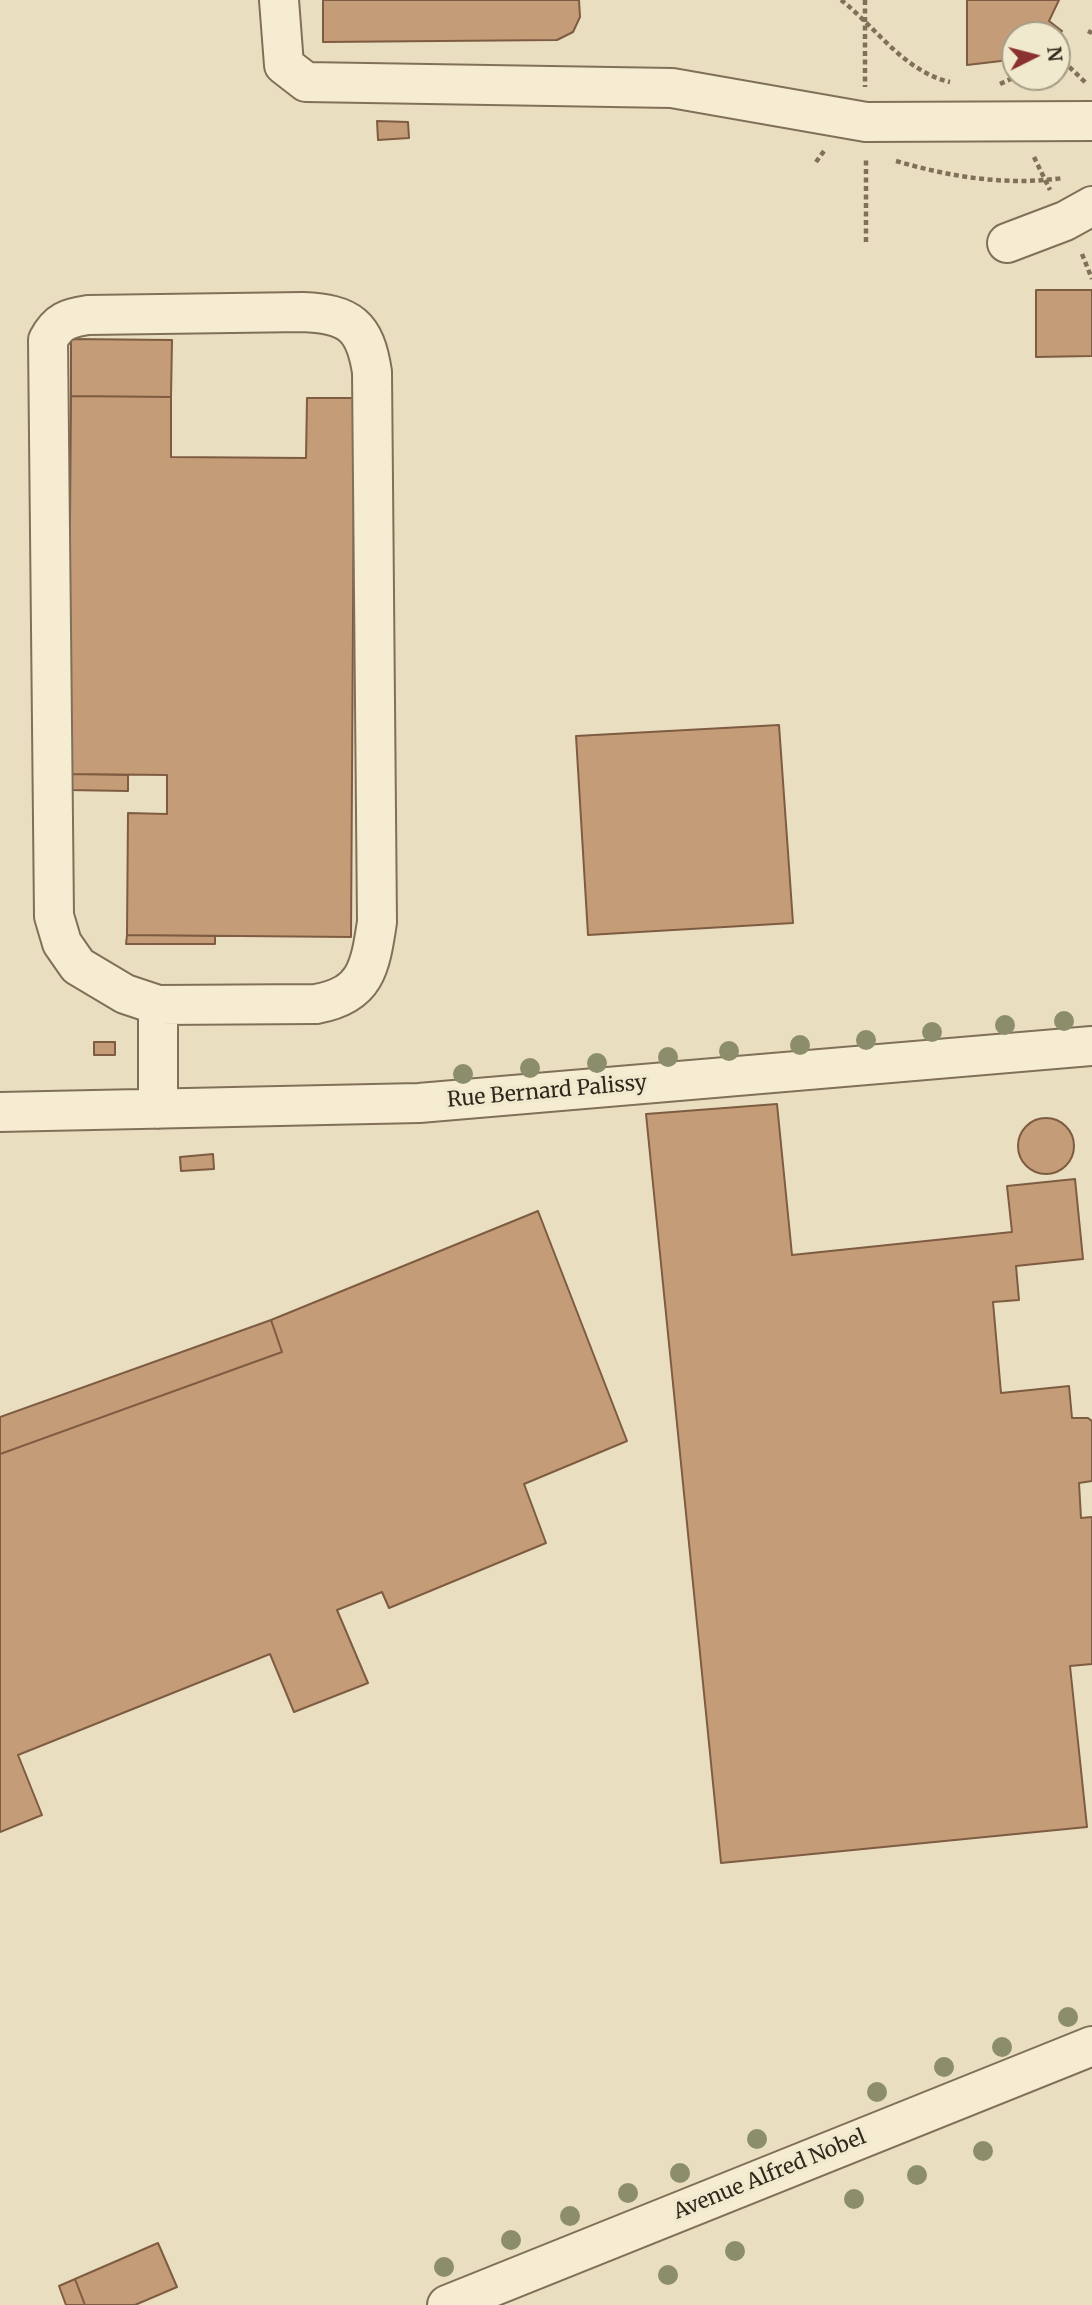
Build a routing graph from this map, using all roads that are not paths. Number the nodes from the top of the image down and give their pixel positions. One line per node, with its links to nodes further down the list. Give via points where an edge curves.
1 (279, 0): 2 (street, via 284,65 306,82 672,88 866,122)
2 (1092, 121)
3 (1079, 213): 4 (street)
4 (1007, 243)
5 (159, 1005): 5 (street, via 338,1000 356,987 369,966 377,922 372,372 363,336 340,317 303,312 88,314 55,326 48,340 54,916 62,943 78,966 125,994); 7 (street)
6 (1092, 1046): 7 (street, Rue Bernard Palissy, via 419,1103)
7 (158, 1109): 8 (street, Rue Bernard Palissy)
8 (0, 1112)
9 (1092, 2046): 10 (street, Avenue Alfred Nobel)
10 (447, 2305)

